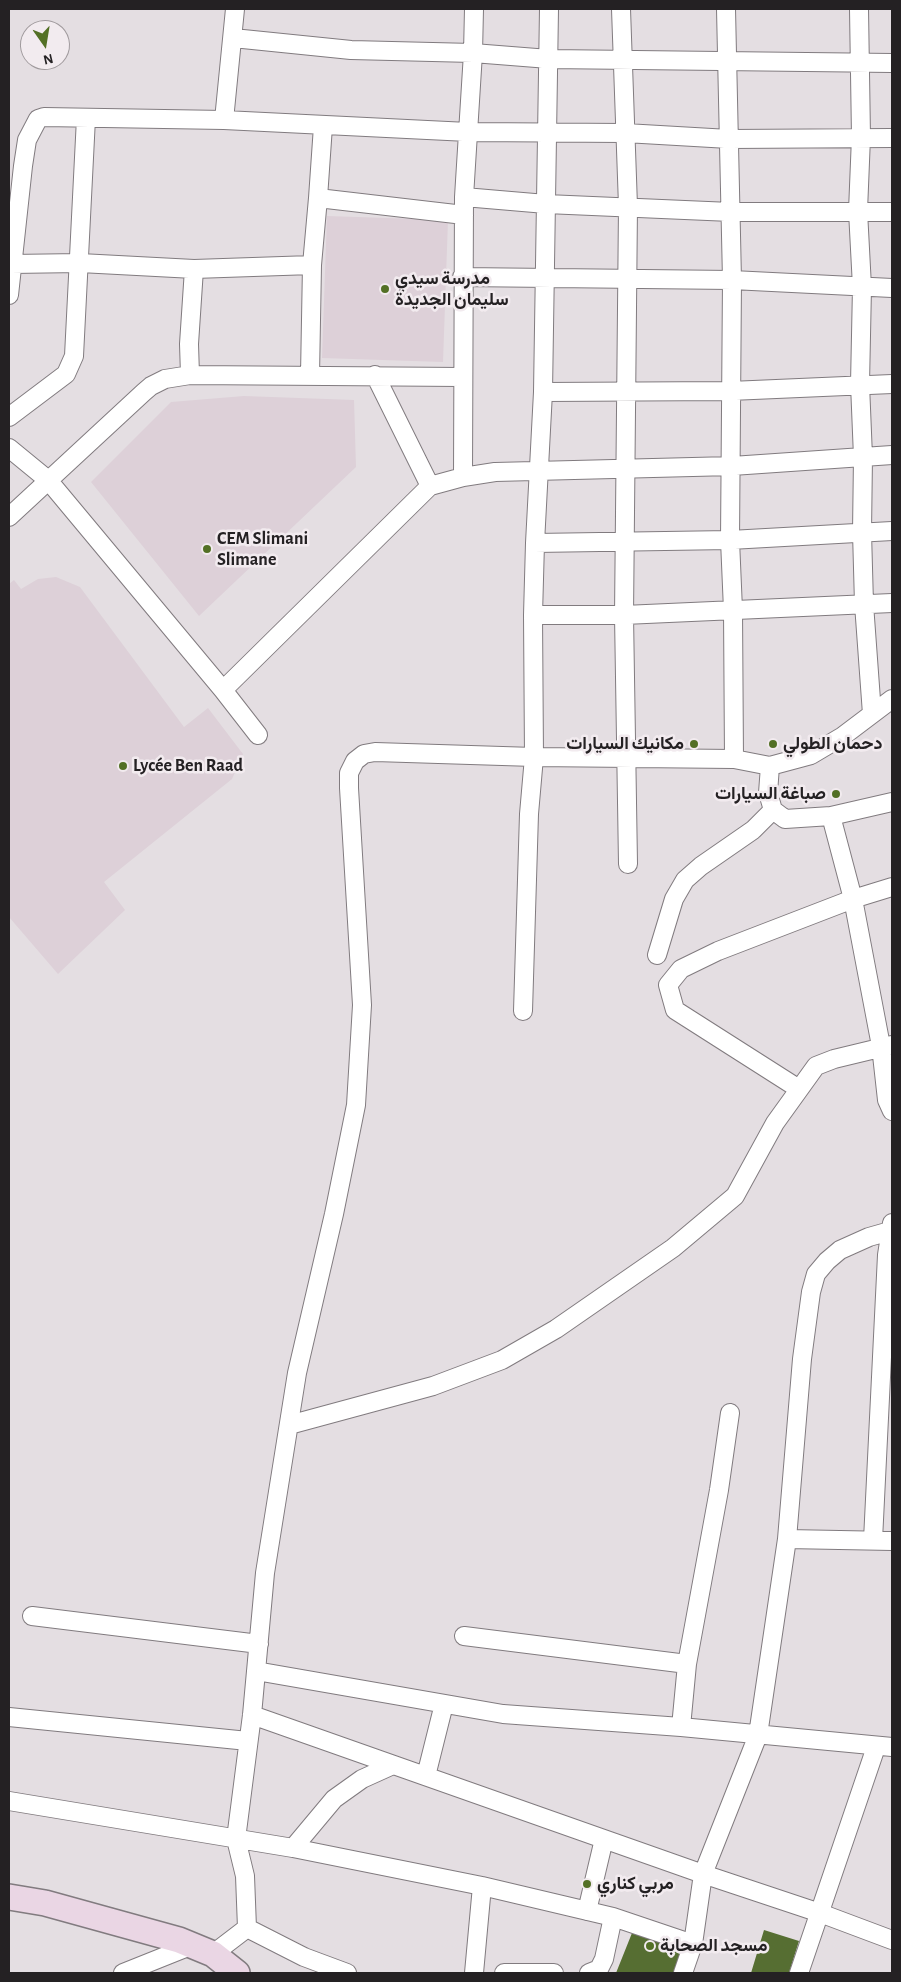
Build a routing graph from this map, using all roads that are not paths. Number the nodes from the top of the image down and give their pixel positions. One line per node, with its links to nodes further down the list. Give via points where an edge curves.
1 (235, 9): 7 (street)
2 (474, 9): 8 (street)
3 (548, 9): 9 (street)
4 (621, 9): 10 (street)
5 (726, 9): 11 (street)
6 (859, 9): 12 (street)
7 (233, 38): 8 (street, via 351,50); 15 (street)
8 (473, 53): 9 (street); 17 (street)
9 (549, 59): 10 (street); 19 (street)
10 (622, 60): 11 (street); 18 (street)
11 (726, 62): 12 (street); 22 (street)
12 (860, 63): 13 (street); 20 (street)
13 (892, 64)
14 (86, 118): 15 (street); 31 (street); 32 (street, via 44,117 33,126 27,140)
15 (224, 120): 16 (street)
16 (323, 126): 17 (street); 24 (street)
17 (468, 132): 19 (street); 23 (street)
18 (625, 133): 19 (street); 22 (street); 26 (street)
19 (548, 134): 25 (street)
20 (861, 138): 21 (street); 22 (street); 27 (street)
21 (892, 138)
22 (729, 139): 28 (street)
23 (464, 197): 25 (street); 30 (street)
24 (318, 198): 30 (street); 33 (street)
25 (546, 204): 26 (street); 36 (street)
26 (628, 206): 28 (street); 37 (street)
27 (858, 211): 28 (street); 29 (street); 39 (street)
28 (730, 212): 38 (street)
29 (892, 212)
30 (464, 215): 35 (street)
31 (80, 263): 32 (street); 34 (street); 51 (street, via 72,364 66,374)
32 (11, 264): 41 (street)
33 (312, 265): 34 (street); 42 (street)
34 (194, 269): 44 (street)
35 (462, 276): 36 (street); 45 (street)
36 (544, 276): 37 (street); 49 (street)
37 (628, 279): 38 (street); 50 (street)
38 (732, 280): 39 (street); 48 (street)
39 (862, 287): 40 (street); 46 (street)
40 (892, 288)
41 (9, 295)
42 (310, 375): 43 (street); 44 (street)
43 (375, 375): 45 (street); 60 (street)
44 (190, 376): 59 (street, via 165,379 151,386)
45 (462, 376): 58 (street)
46 (860, 384): 47 (street); 48 (street); 54 (street)
47 (892, 384)
48 (730, 391): 50 (street); 55 (street)
49 (543, 392): 50 (street); 56 (street)
50 (626, 392): 57 (street)
51 (9, 417)
52 (9, 448): 59 (street)
53 (892, 455): 54 (street)
54 (863, 457): 55 (street); 63 (street)
55 (732, 466): 57 (street); 64 (street)
56 (540, 470): 57 (street); 58 (street); 66 (street)
57 (627, 470): 65 (street)
58 (462, 477): 60 (street)
59 (48, 480): 61 (street); 72 (street)
60 (430, 486): 72 (street)
61 (9, 517)
62 (892, 531): 63 (street)
63 (862, 532): 64 (street); 68 (street)
64 (730, 540): 65 (street); 69 (street)
65 (625, 542): 66 (street); 71 (street)
66 (535, 543): 70 (street)
67 (892, 603): 68 (street)
68 (864, 604): 69 (street); 74 (street)
69 (733, 610): 71 (street); 78 (street)
70 (533, 615): 71 (street); 76 (street)
71 (624, 615): 77 (street)
72 (223, 690): 75 (street)
73 (892, 699): 74 (street)
74 (872, 714): 79 (street, via 810,755)
75 (258, 735)
76 (534, 757): 77 (street); 87 (street, via 529,814); 93 (street, via 375,752 359,757 349,772 362,1005 356,1104 297,1373)
77 (626, 757): 78 (street); 83 (street)
78 (734, 758): 79 (street)
79 (770, 766): 81 (street, via 768,793)
80 (892, 802): 82 (street)
81 (773, 810): 82 (street, via 785,819); 86 (street, via 753,830 685,880 674,899)
82 (831, 816): 85 (street)
83 (628, 864)
84 (892, 887): 85 (street)
85 (853, 898): 88 (street); 89 (street, via 710,955 681,969 668,985 675,1010)
86 (657, 955)
87 (523, 1011)
88 (887, 1045): 89 (street, via 816,1066); 90 (street, via 887,1100)
89 (799, 1089): 93 (street, via 775,1123 735,1196 673,1248 564,1323 502,1360 433,1386)
90 (892, 1111)
91 (891, 1227): 94 (street, via 840,1250 816,1274 810,1292 802,1359); 95 (street)
92 (730, 1413): 100 (street)
93 (289, 1425): 99 (street, via 265,1573)
94 (787, 1539): 95 (street); 106 (street)
95 (873, 1540): 96 (street)
96 (892, 1541)
97 (32, 1616): 99 (street)
98 (464, 1636): 100 (street)
99 (259, 1644): 101 (street)
100 (687, 1664): 105 (street)
101 (256, 1670): 102 (street); 103 (street)
102 (444, 1704): 105 (street, via 503,1714); 110 (street)
103 (252, 1715): 107 (street); 109 (street)
104 (9, 1717): 107 (street)
105 (680, 1727): 106 (street)
106 (758, 1735): 108 (street); 115 (street)
107 (248, 1741): 112 (street)
108 (884, 1747): 119 (street)
109 (393, 1765): 110 (street); 114 (street, via 362,1779 334,1799)
110 (426, 1776): 113 (street)
111 (9, 1801): 112 (street)
112 (236, 1839): 114 (street); 121 (street, via 245,1876)
113 (604, 1840): 115 (street); 118 (street)
114 (293, 1848): 116 (street)
115 (703, 1874): 119 (street); 123 (street)
116 (482, 1886): 118 (street); 128 (street)
117 (9, 1897): 124 (main road, via 45,1903 179,1940)
118 (587, 1911): 120 (street)
119 (820, 1913): 122 (street); 133 (street)
120 (613, 1917): 123 (street); 131 (street, via 604,1959 599,1969)
121 (247, 1928): 124 (street); 127 (street, via 304,1958)
122 (892, 1940)
123 (693, 1944): 132 (street)
124 (203, 1950): 125 (street); 126 (main road)
125 (123, 1973)
126 (237, 1973)
127 (347, 1973)
128 (474, 1973)
129 (504, 1973): 130 (street)
130 (554, 1973)
131 (589, 1973)
132 (682, 1973)
133 (799, 1973)

